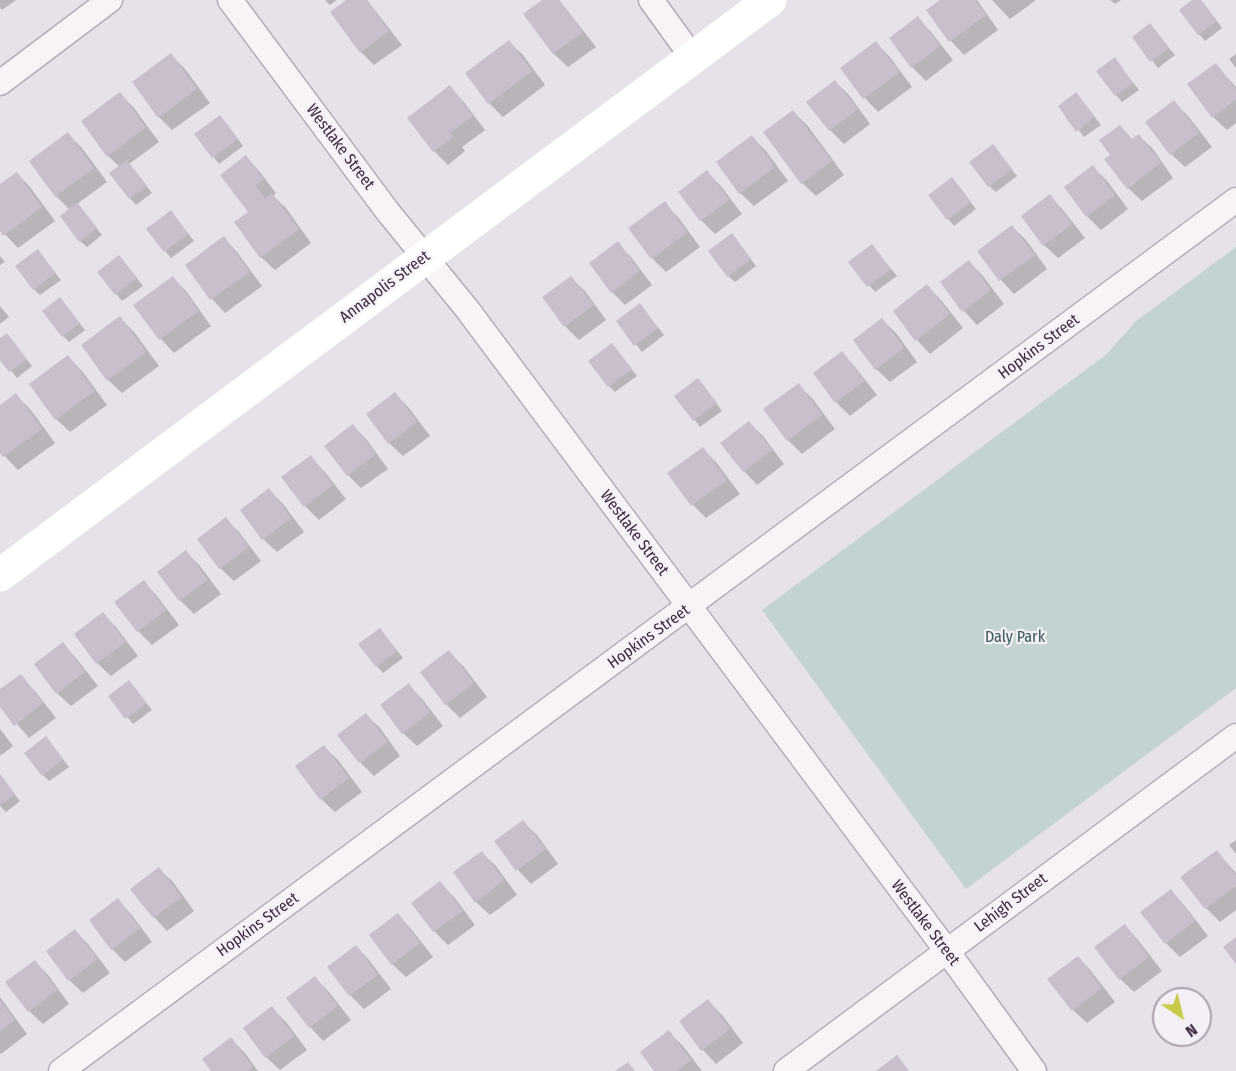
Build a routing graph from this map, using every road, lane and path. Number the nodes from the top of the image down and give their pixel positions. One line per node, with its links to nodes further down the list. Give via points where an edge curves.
1 (110, 0): 6 (street)
2 (230, 0): 8 (street, Westlake Street)
3 (651, 0): 5 (street)
4 (770, 0): 5 (street, Annapolis Street)
5 (693, 58): 8 (street, Annapolis Street)
6 (0, 83)
7 (1236, 200): 10 (street, Hopkins Street)
8 (425, 257): 9 (street, Annapolis Street); 10 (street, Westlake Street)
9 (0, 575)
10 (690, 607): 12 (street, Westlake Street); 13 (street, Hopkins Street)
11 (1236, 736): 12 (street, Lehigh Street)
12 (946, 951): 14 (street, Lehigh Street); 15 (street, Westlake Street)
13 (61, 1071)
14 (786, 1071)
15 (1034, 1071)

